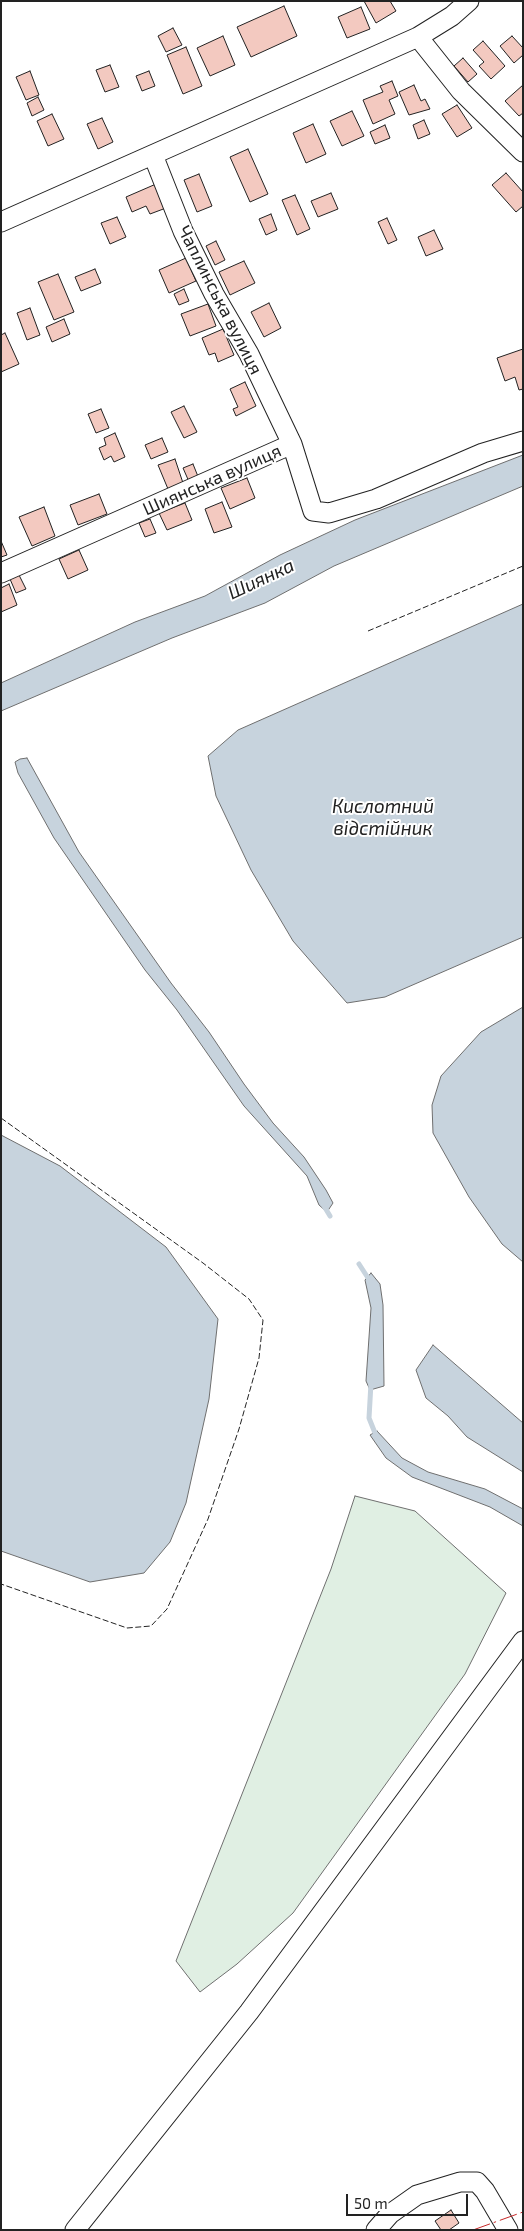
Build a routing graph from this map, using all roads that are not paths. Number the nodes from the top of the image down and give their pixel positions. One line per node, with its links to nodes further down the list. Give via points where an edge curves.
1 (469, 1): 2 (street)
2 (418, 38): 3 (street, via 461,91); 4 (street)
3 (523, 152)
4 (153, 155): 5 (street); 7 (street, Чаплинська вулиця, via 183,231 249,354)
5 (1, 222)
6 (523, 441): 7 (street, Шиянська вулиця, via 483,453 376,499 330,513 313,511)
7 (292, 444): 8 (street, Шиянська вулиця)
8 (1, 573)
9 (523, 1641): 10 (street, via 249,2012)
10 (75, 2230)
11 (376, 2230): 12 (street, via 390,2214 417,2195 460,2182 477,2182)
12 (508, 2230)

